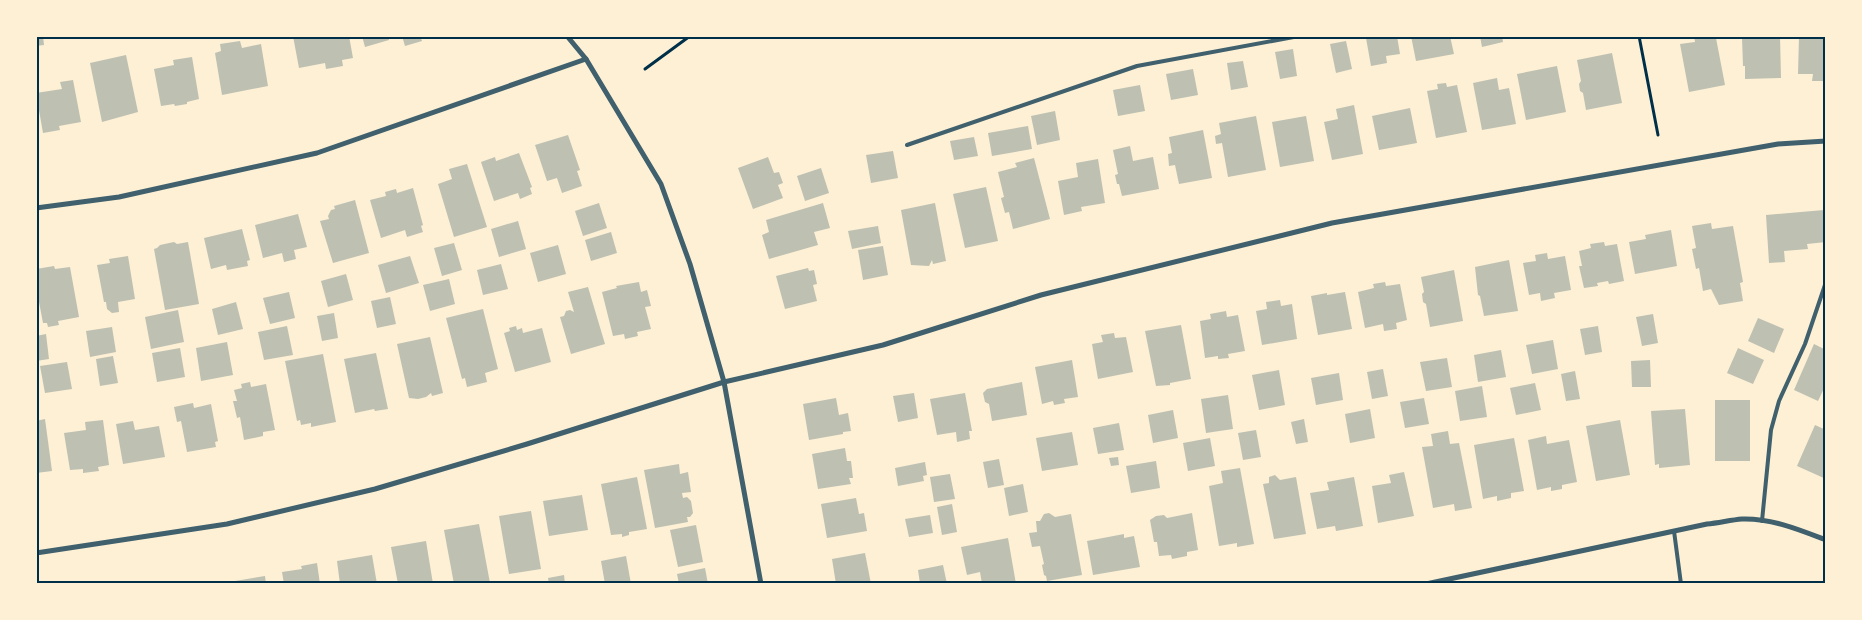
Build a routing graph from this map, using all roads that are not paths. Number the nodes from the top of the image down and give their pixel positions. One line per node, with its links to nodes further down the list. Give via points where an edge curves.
1 (567, 36): 3 (street)
2 (1299, 36): 5 (lane, via 1137,66)
3 (586, 59): 6 (street, via 317,153 119,197); 8 (street, via 661,184 690,264)
4 (1826, 141): 8 (street, via 1778,144 1332,223 1041,295 883,345)
5 (907, 145)
6 (36, 208)
7 (1826, 282): 9 (lane, via 1805,344 1779,401 1771,430)
8 (724, 382): 12 (street, via 375,489 227,524); 13 (street)
9 (1762, 521): 10 (street, via 1743,519); 11 (street)
10 (1674, 531): 14 (street); 15 (lane)
11 (1826, 540)
12 (36, 553)
13 (761, 584)
14 (1426, 584)
15 (1681, 584)

